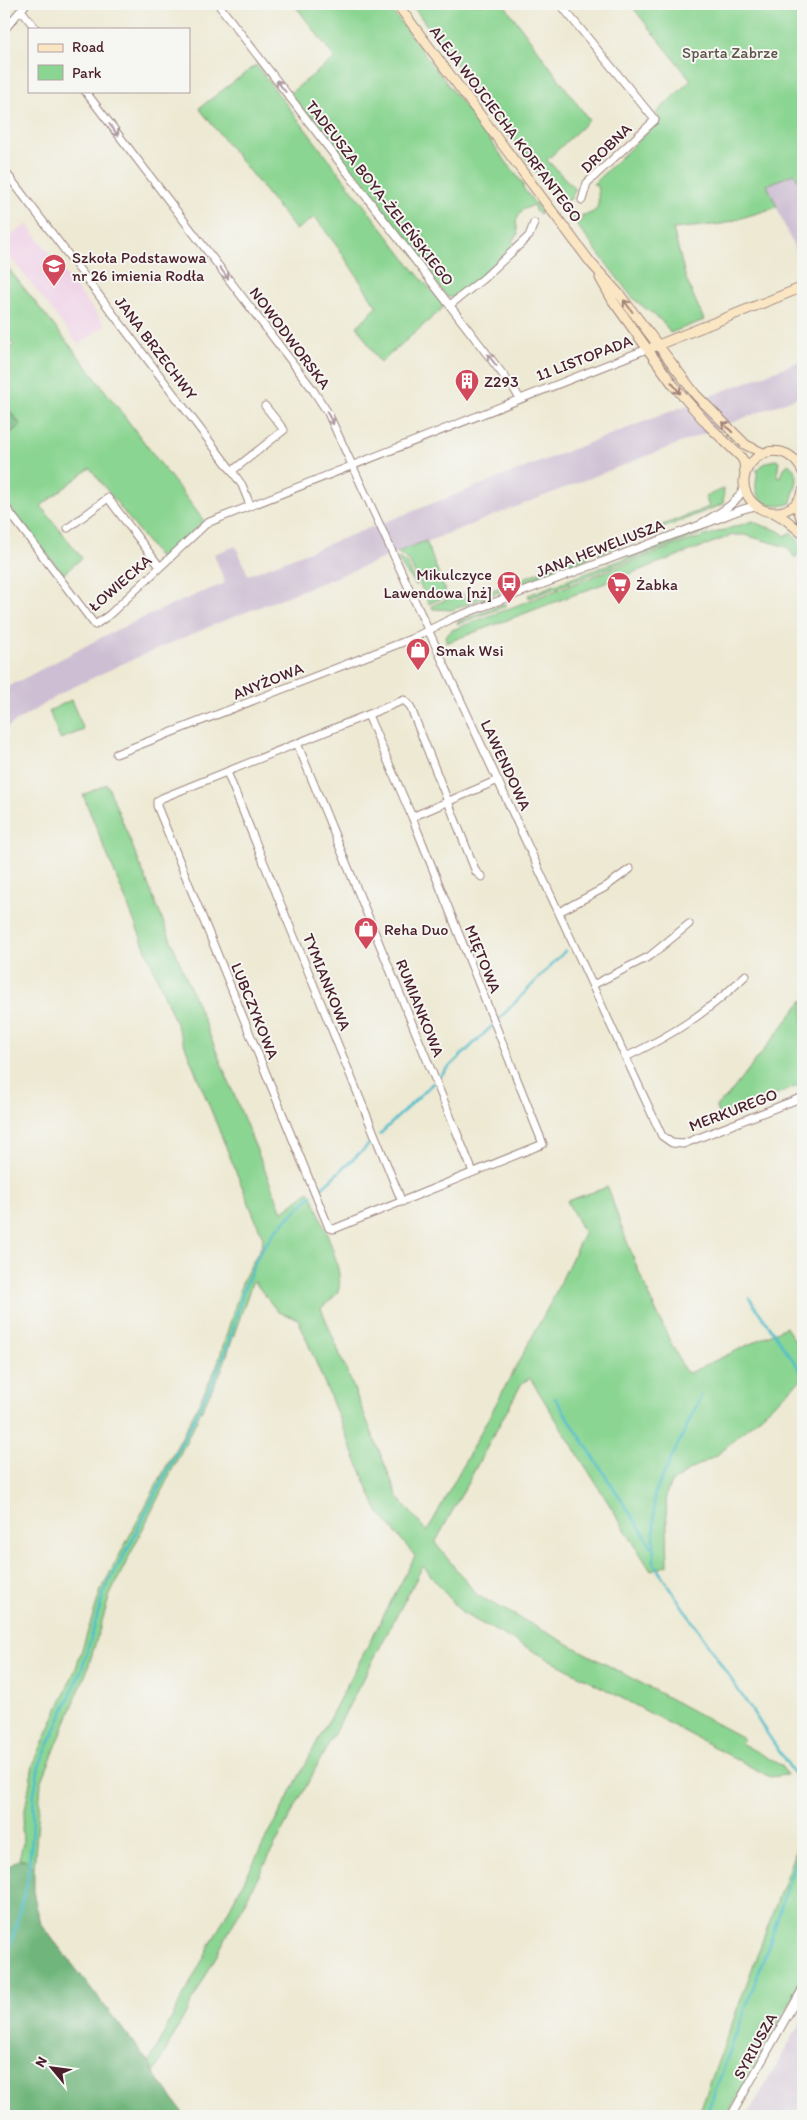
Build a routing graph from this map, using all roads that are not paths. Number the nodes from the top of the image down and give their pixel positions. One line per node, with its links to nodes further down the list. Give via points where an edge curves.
1 (26, 4): 5 (street)
2 (218, 4): 14 (street, TADEUSZA BOYA-ŻELEŃSKIEGO, one-way to 2)
3 (397, 4): 12 (main road, ALEJA WOJCIECHA KORFANTEGO)
4 (560, 4): 10 (street, DROBNA, via 655,120 587,183)
5 (21, 10): 6 (street); 7 (street)
6 (35, 28)
7 (4, 30)
8 (85, 92): 20 (street, NOWODWORSKA, one-way to 20, via 311,387 328,413)
9 (4, 170): 22 (street, JANA BRZECHWY)
10 (582, 200)
11 (534, 223): 14 (street, via 529,236)
12 (591, 263): 15 (main road, ALEJA WOJCIECHA KORFANTEGO, one-way to 12, via 620,295); 16 (main road, ALEJA WOJCIECHA KORFANTEGO, via 613,301)
13 (803, 287): 15 (main road, 11 LISTOPADA)
14 (450, 305): 17 (street, TADEUSZA BOYA-ŻELEŃSKIEGO, one-way to 14)
15 (657, 345): 16 (main road, 11 LISTOPADA); 19 (main road, ALEJA WOJCIECHA KORFANTEGO, one-way to 15, via 746,445 717,416)
16 (648, 349): 17 (street, 11 LISTOPADA); 23 (main road, ALEJA WOJCIECHA KORFANTEGO, one-way to 23, via 686,400 741,457)
17 (520, 400): 20 (street, 11 LISTOPADA)
18 (265, 406): 22 (street, via 284,430)
19 (763, 453): 21 (main road, via 790,455); 23 (main road, via 752,461)
20 (353, 466): 28 (street, 11 LISTOPADA); 37 (street, NOWODWORSKA)
21 (802, 467)
22 (232, 471): 28 (street, JANA BRZECHWY)
23 (745, 475): 24 (main road)
24 (744, 487): 29 (main road); 33 (street, JANA HEWELIUSZA, via 734,503)
25 (803, 491): 26 (main road)
26 (798, 502): 30 (main road, via 786,510); 32 (main road)
27 (4, 505): 36 (street, ŁOWIECKA, via 95,625)
28 (250, 505): 31 (street, 11 LISTOPADA)
29 (756, 506): 30 (main road); 33 (street, JANA HEWELIUSZA)
30 (773, 512): 35 (main road)
31 (207, 523): 36 (street, ŁOWIECKA)
32 (803, 523)
33 (697, 526): 37 (street, JANA HEWELIUSZA)
34 (68, 528): 36 (street, via 108,498)
35 (803, 534)
36 (160, 567)
37 (428, 630): 40 (street, ANYŻOWA); 42 (street, LAWENDOWA)
38 (368, 715): 39 (street, LUBCZYKOWA); 43 (street, LUBCZYKOWA, via 407,701); 44 (street, MIĘTOWA)
39 (297, 743): 41 (street, LUBCZYKOWA); 54 (street, RUMIANKOWA)
40 (116, 754)
41 (227, 772): 55 (street, TYMIANKOWA); 55 (street, LUBCZYKOWA, via 162,798 156,806 329,1228 334,1229)
42 (498, 780): 43 (street); 47 (street, LAWENDOWA)
43 (447, 802): 44 (street); 46 (street, via 476,872)
44 (412, 817): 54 (street, MIĘTOWA, via 543,1144)
45 (630, 869): 47 (street, via 604,888)
46 (482, 877)
47 (559, 912): 50 (street, LAWENDOWA)
48 (689, 924): 50 (street, via 650,956)
49 (746, 975): 51 (street, via 702,1015 671,1035)
50 (592, 985): 51 (street, LAWENDOWA)
51 (626, 1057): 53 (street, LAWENDOWA, via 662,1136)
52 (803, 1097): 53 (street, MERKUREGO, via 687,1142)
53 (672, 1143)
54 (473, 1172): 55 (street, LUBCZYKOWA)
55 (402, 1202)
56 (803, 1988): 57 (street, SYRIUSZA)
57 (731, 2116)

